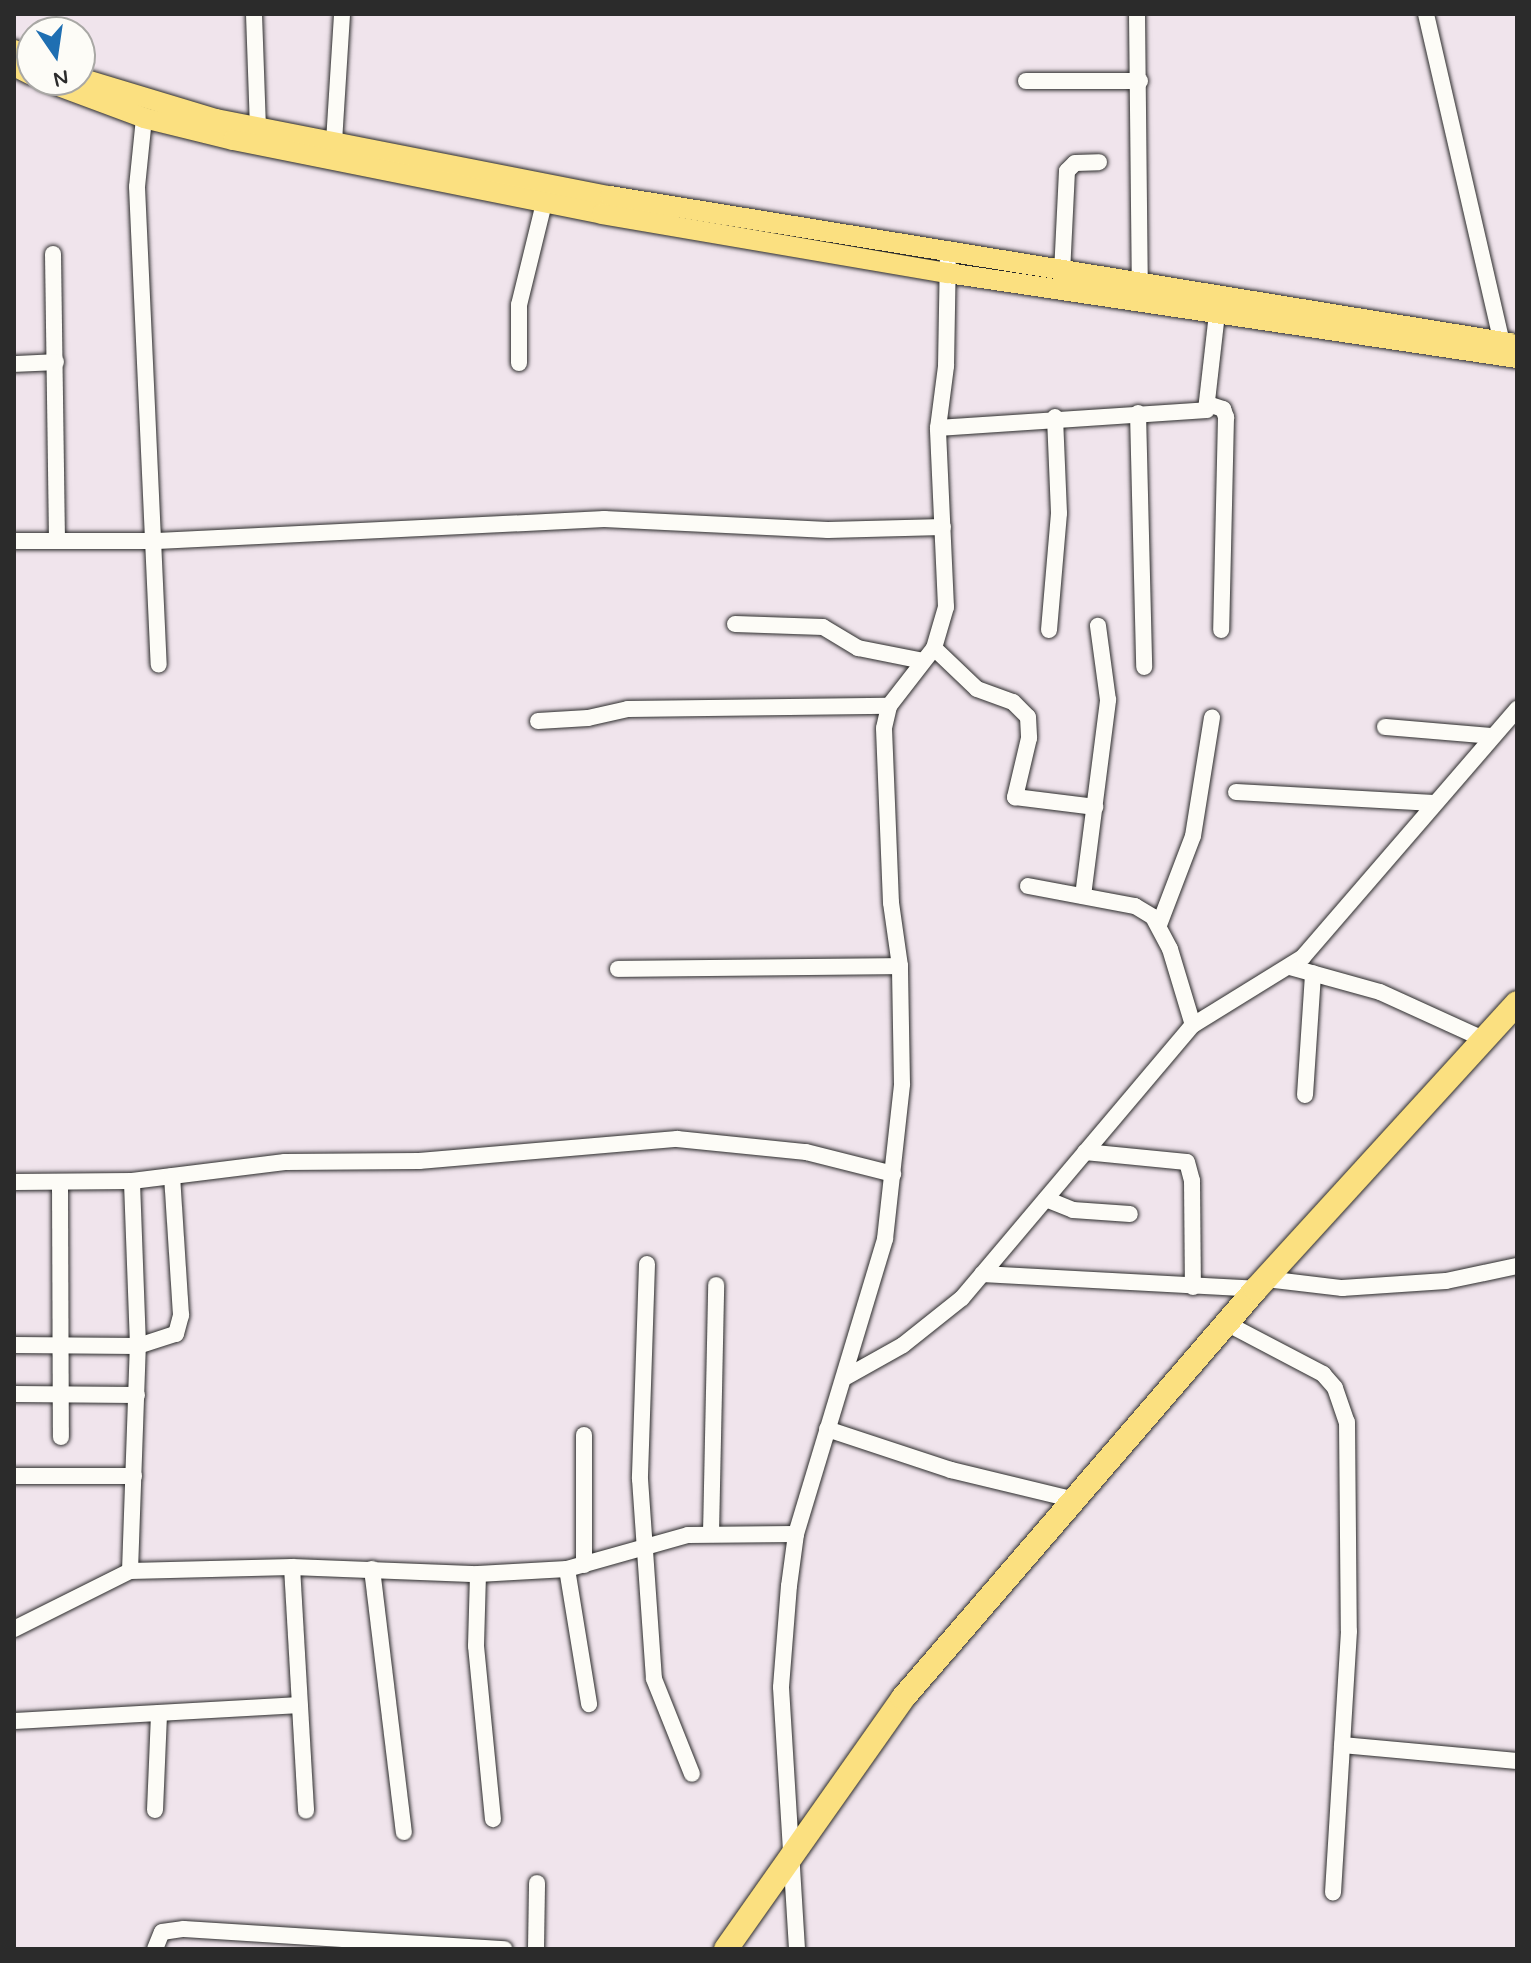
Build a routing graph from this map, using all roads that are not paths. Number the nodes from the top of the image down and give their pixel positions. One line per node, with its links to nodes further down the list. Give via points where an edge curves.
1 (254, 14): 10 (street)
2 (342, 14): 11 (street)
3 (1137, 14): 6 (street)
4 (1426, 14): 19 (street)
5 (1026, 81): 6 (street)
6 (1140, 81): 17 (street)
7 (96, 84): 10 (main road)
8 (85, 96): 9 (main road)
9 (144, 118): 13 (main road); 30 (street, via 137,187)
10 (258, 128): 11 (main road)
11 (334, 142): 15 (main road)
12 (1099, 162): 16 (street, via 1075,163 1067,171)
13 (544, 203): 15 (main road); 21 (street, via 519,305)
14 (53, 254): 20 (street)
15 (948, 264): 16 (main road); 18 (main road); 26 (street, via 946,366)
16 (1062, 273): 17 (main road)
17 (1140, 285): 19 (main road)
18 (1217, 313): 19 (main road); 23 (street)
19 (1510, 350)
20 (56, 362): 22 (street); 29 (street)
21 (519, 363)
22 (14, 364)
23 (1211, 405): 24 (street, via 1200,412); 34 (street, via 1223,409 1226,417)
24 (1138, 413): 25 (street); 37 (street)
25 (1055, 417): 26 (street); 33 (street, via 1059,513)
26 (938, 428): 27 (street)
27 (943, 527): 30 (street, via 828,530 553,520); 35 (street, via 946,607)
28 (14, 541): 29 (street)
29 (57, 541): 30 (street)
30 (157, 541): 36 (street)
31 (735, 624): 35 (street, via 823,627 858,648)
32 (1098, 626): 46 (street, via 1108,700)
33 (1049, 630)
34 (1221, 630)
35 (929, 654): 38 (street); 46 (street, via 977,689 1013,702 1028,717 1029,738 1015,797)
36 (159, 664)
37 (1144, 667)
38 (889, 706): 41 (street, via 628,709); 50 (street, via 884,728 891,903)
39 (1517, 709): 43 (street)
40 (1212, 718): 49 (street, via 1193,836)
41 (538, 721)
42 (1385, 727): 43 (street)
43 (1492, 736): 45 (street)
44 (1236, 792): 45 (street)
45 (1434, 803): 51 (street)
46 (1095, 807): 48 (street)
47 (1028, 886): 48 (street)
48 (1083, 896): 49 (street, via 1135,906)
49 (1159, 925): 55 (street)
50 (900, 966): 52 (street); 59 (street, via 902,1084)
51 (1290, 967): 53 (street); 55 (street)
52 (618, 969)
53 (1313, 973): 56 (street, via 1380,992); 57 (street)
54 (1517, 1003): 56 (highway)
55 (1193, 1025): 58 (street)
56 (1481, 1038): 69 (highway)
57 (1305, 1095)
58 (1085, 1152): 64 (street); 71 (street, via 1187,1162 1192,1181)
59 (893, 1174): 60 (street, via 806,1152 677,1139 419,1161 285,1162); 76 (street, via 885,1239)
60 (172, 1176): 61 (street); 75 (street, via 181,1324 176,1334)
61 (132, 1181): 63 (street); 75 (street)
62 (14, 1182): 63 (street)
63 (60, 1182): 73 (street)
64 (1046, 1199): 65 (street, via 1073,1210); 68 (street)
65 (1130, 1214)
66 (647, 1264): 88 (street)
67 (1517, 1266): 69 (street, via 1446,1281 1342,1288)
68 (982, 1274): 71 (street); 76 (street, via 962,1298 903,1345)
69 (1261, 1284): 71 (street); 72 (highway)
70 (716, 1285): 86 (street)
71 (1193, 1287)
72 (1226, 1323): 85 (highway); 99 (street, via 1323,1374 1343,1405 1349,1631)
73 (60, 1343): 74 (street); 75 (street); 78 (street)
74 (14, 1345)
75 (138, 1346): 79 (street)
76 (846, 1377): 80 (street)
77 (14, 1394): 78 (street)
78 (60, 1394): 79 (street); 82 (street)
79 (137, 1395): 84 (street)
80 (827, 1429): 85 (street, via 951,1470); 87 (street)
81 (584, 1435): 90 (street)
82 (61, 1437)
83 (14, 1476): 84 (street)
84 (134, 1476): 92 (street)
85 (1071, 1499): 106 (highway, via 903,1698)
86 (711, 1534): 87 (street); 88 (street)
87 (796, 1534): 106 (street, via 781,1687)
88 (643, 1546): 90 (street); 101 (street, via 654,1679)
89 (292, 1567): 91 (street); 92 (street); 96 (street)
90 (575, 1567): 93 (street); 95 (street)
91 (372, 1569): 93 (street); 105 (street)
92 (130, 1571): 94 (street)
93 (478, 1574): 104 (street, via 476,1646)
94 (14, 1629)
95 (589, 1704)
96 (297, 1705): 97 (street); 103 (street)
97 (159, 1713): 98 (street); 102 (street)
98 (14, 1721)
99 (1342, 1745): 100 (street); 108 (street)
100 (1517, 1761)
101 (692, 1774)
102 (155, 1810)
103 (306, 1811)
104 (493, 1819)
105 (404, 1832)
106 (788, 1860): 113 (highway); 114 (street)
107 (537, 1883): 112 (street)
108 (1333, 1893)
109 (381, 1944): 110 (street, via 171,1930 162,1932); 111 (street)
110 (155, 1949)
111 (504, 1949)
112 (536, 1949)
113 (726, 1949)
114 (797, 1949)

